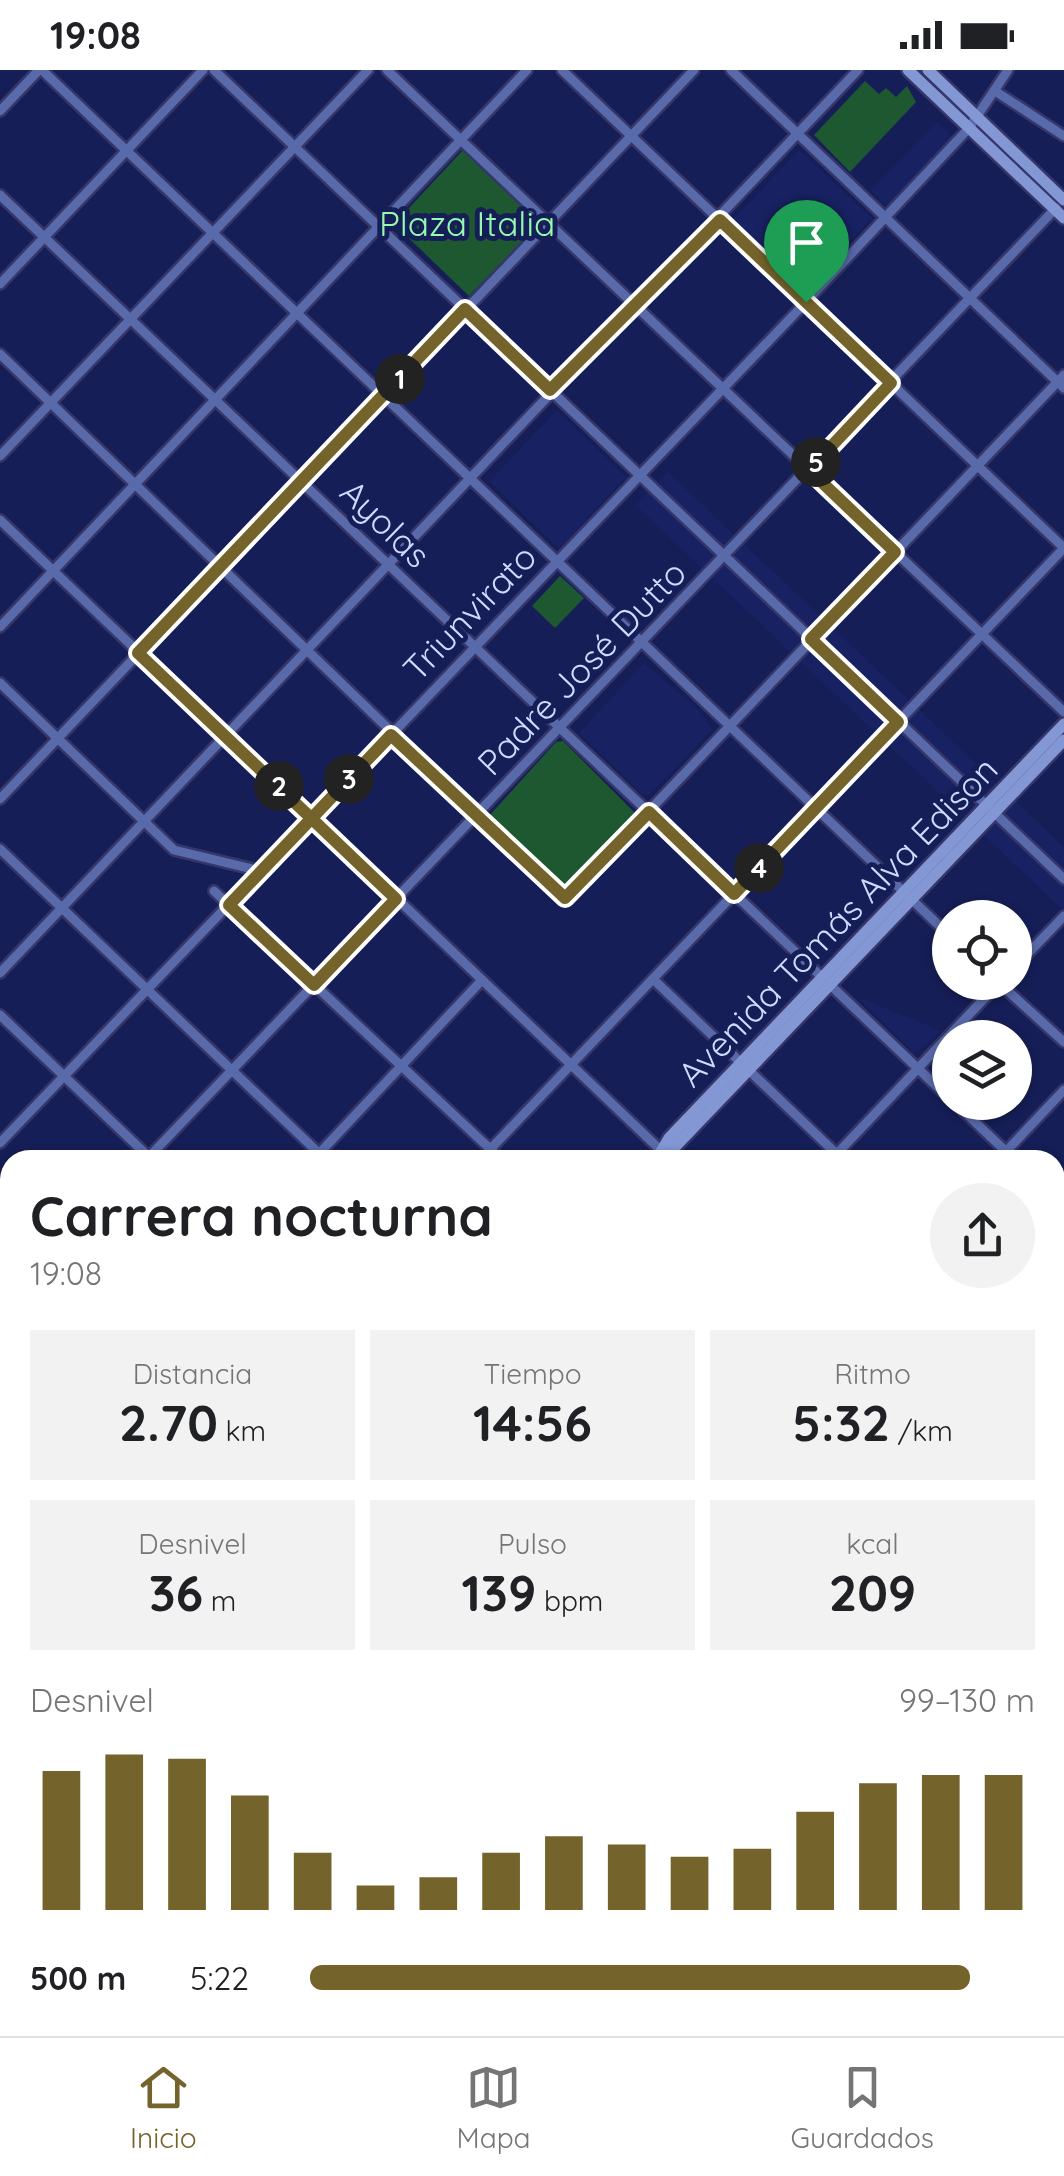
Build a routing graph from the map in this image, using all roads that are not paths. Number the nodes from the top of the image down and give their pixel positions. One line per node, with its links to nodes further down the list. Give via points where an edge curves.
1 (41, 70): 15 (street); 22 (street)
2 (204, 70): 22 (street)
3 (214, 70): 21 (street)
4 (368, 70): 21 (street)
5 (387, 70): 20 (street)
6 (527, 70): 20 (street)
7 (562, 70): 18 (street)
8 (694, 70): 18 (street)
9 (731, 70): 17 (street)
10 (858, 70): 17 (street)
11 (908, 70): 16 (main road)
12 (928, 70): 16 (main road)
13 (1008, 70): 14 (street, Triunvirato)
14 (995, 90): 16 (street, Triunvirato); 19 (street)
15 (0, 112)
16 (973, 123): 24 (main road); 25 (street, Triunvirato)
17 (798, 134): 25 (street); 26 (street)
18 (632, 136): 26 (street); 27 (street)
19 (1064, 136)
20 (462, 140): 27 (street); 28 (street)
21 (294, 147): 28 (street); 29 (street)
22 (127, 151): 29 (street); 30 (street)
23 (0, 195): 30 (street, Ayolas)
24 (1062, 205): 32 (street, Padre José Dutto)
25 (885, 217): 32 (street); 33 (street, Triunvirato)
26 (720, 220): 33 (street); 34 (street)
27 (550, 222): 34 (street); 35 (street)
28 (380, 228): 35 (street); 36 (street)
29 (213, 233): 36 (street); 37 (street)
30 (45, 237): 31 (street); 37 (street, Ayolas)
31 (0, 284)
32 (971, 299): 39 (street); 40 (street, Padre José Dutto)
33 (806, 302): 40 (street); 41 (street, Triunvirato)
34 (636, 305): 41 (street); 42 (street)
35 (465, 309): 42 (street); 43 (street)
36 (299, 314): 43 (street); 44 (street)
37 (131, 320): 44 (street, Ayolas); 45 (street)
38 (0, 354): 45 (street)
39 (1062, 382): 47 (street)
40 (891, 383): 47 (street); 48 (street, Padre José Dutto)
41 (723, 388): 48 (street); 49 (street, Triunvirato)
42 (550, 390): 49 (street); 50 (street)
43 (384, 396): 50 (street); 51 (street)
44 (216, 400): 51 (street, Ayolas); 52 (street)
45 (51, 405): 46 (street); 52 (street)
46 (0, 456)
47 (976, 464): 54 (street); 55 (street)
48 (809, 470): 55 (street); 56 (street, Padre José Dutto)
49 (640, 476): 56 (street); 57 (street, Triunvirato)
50 (470, 478): 57 (street); 58 (street)
51 (302, 482): 58 (street, Ayolas); 59 (street)
52 (136, 484): 59 (street); 60 (street)
53 (0, 520): 60 (street)
54 (1064, 548): 62 (street)
55 (895, 552): 62 (street); 63 (street)
56 (725, 558): 63 (street); 64 (street, Padre José Dutto)
57 (558, 562): 64 (street); 65 (street, Triunvirato)
58 (388, 564): 65 (street, Ayolas); 66 (street)
59 (221, 567): 66 (street); 67 (street)
60 (54, 570): 61 (street); 67 (street)
61 (0, 626)
62 (982, 634): 69 (street); 70 (street)
63 (811, 639): 70 (street); 72 (street)
64 (644, 643): 72 (street); 73 (street, Padre José Dutto)
65 (475, 647): 73 (street, Ayolas); 75 (street, Triunvirato)
66 (307, 650): 74 (street); 75 (street)
67 (138, 653): 74 (street); 76 (street)
68 (0, 683): 76 (street)
69 (1064, 712)
70 (898, 722): 79 (street); 80 (street)
71 (1064, 724): 80 (main road, Avenida Tomás Alva Edison)
72 (730, 725): 79 (street); 81 (street)
73 (562, 730): 81 (street, Ayolas); 82 (street, Padre José Dutto)
74 (226, 735): 83 (street); 84 (street)
75 (391, 735): 82 (street); 83 (street, Triunvirato)
76 (56, 740): 78 (street); 84 (street)
77 (1064, 740): 80 (main road, Avenida Tomás Alva Edison)
78 (0, 798)
79 (816, 808): 89 (street); 90 (street)
80 (990, 809): 87 (street); 90 (main road, Avenida Tomás Alva Edison)
81 (649, 812): 82 (street, via 565,898); 89 (street, Ayolas)
82 (479, 816): 91 (street, Padre José Dutto)
83 (312, 818): 86 (street, Triunvirato); 91 (street)
84 (144, 822): 86 (street, via 179,852); 93 (street)
85 (0, 848): 93 (street)
86 (261, 870): 92 (street, Triunvirato)
87 (1064, 879)
88 (214, 891): 92 (street)
89 (734, 894): 98 (street); 100 (street, Ayolas)
90 (908, 896): 95 (street); 100 (main road, Avenida Tomás Alva Edison)
91 (396, 899): 99 (street); 101 (street, Padre José Dutto)
92 (229, 905): 101 (street); 102 (street, Triunvirato)
93 (62, 908): 97 (street); 102 (street)
94 (1064, 916): 96 (street)
95 (932, 919)
96 (1032, 949)
97 (0, 973)
98 (653, 979): 107 (street); 109 (street)
99 (482, 980): 107 (street); 108 (street)
100 (826, 981): 109 (main road, Avenida Tomás Alva Edison); 110 (street, Ayolas)
101 (314, 985): 108 (street); 111 (street, Padre José Dutto)
102 (148, 989): 111 (street); 112 (street, Triunvirato)
103 (983, 1000): 110 (street)
104 (1018, 1000): 106 (street)
105 (0, 1015): 112 (street)
106 (1064, 1042)
107 (571, 1064): 117 (street); 122 (street)
108 (404, 1065): 117 (street); 121 (street)
109 (744, 1067): 123 (main road, Avenida Tomás Alva Edison, via 669,1138); 124 (main road, Avenida Tomás Alva Edison); 125 (street)
110 (918, 1069): 113 (street, Ayolas); 126 (street)
111 (232, 1070): 119 (street, Padre José Dutto); 120 (street)
112 (64, 1076): 116 (street, Triunvirato); 118 (street)
113 (932, 1082)
114 (1064, 1090): 128 (street)
115 (972, 1120): 127 (street, Ayolas)
116 (0, 1143)
117 (490, 1149)
118 (140, 1150)
119 (157, 1150)
120 (312, 1150)
121 (327, 1150)
122 (655, 1150)
123 (665, 1150)
124 (672, 1150)
125 (829, 1150)
126 (844, 1150)
127 (1004, 1150)
128 (1008, 1150)

